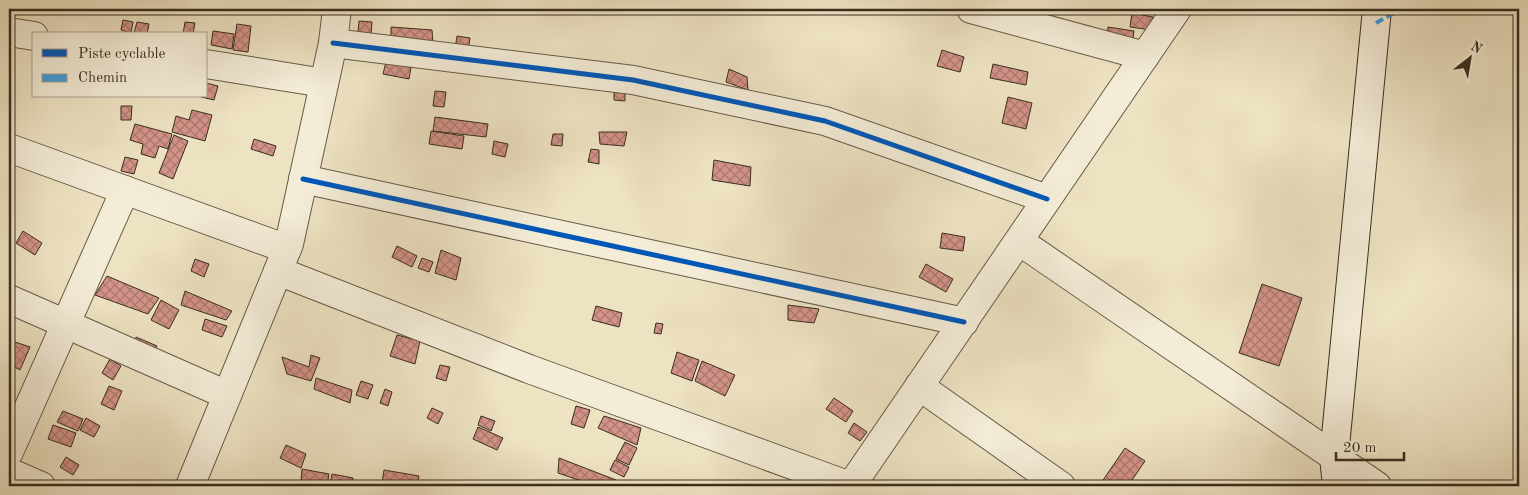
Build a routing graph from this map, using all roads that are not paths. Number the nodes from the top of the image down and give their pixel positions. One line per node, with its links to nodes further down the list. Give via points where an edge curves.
1 (337, 9): 7 (street)
2 (971, 9): 8 (street)
3 (1177, 9): 8 (street)
4 (1377, 9): 23 (street)
5 (9, 32): 6 (street)
6 (32, 36)
7 (333, 44): 10 (street); 14 (street, via 633,80 825,121)
8 (1145, 56): 14 (street)
9 (208, 64): 10 (street)
10 (324, 84): 12 (street)
11 (9, 148): 13 (street)
12 (303, 179): 16 (street); 18 (street)
13 (125, 190): 16 (street); 19 (street)
14 (1047, 200): 15 (street)
15 (1018, 241): 18 (street); 23 (street)
16 (282, 260): 21 (street); 27 (street, via 529,369)
17 (9, 299): 19 (street)
18 (964, 322): 20 (street)
19 (65, 324): 21 (street); 22 (street)
20 (919, 386): 27 (street); 28 (street)
21 (227, 395): 26 (street)
22 (9, 452)
23 (1334, 457): 29 (street); 30 (street)
24 (9, 472): 25 (street)
25 (41, 486)
26 (190, 486)
27 (851, 486)
28 (1061, 486)
29 (1337, 486)
30 (1378, 486)

